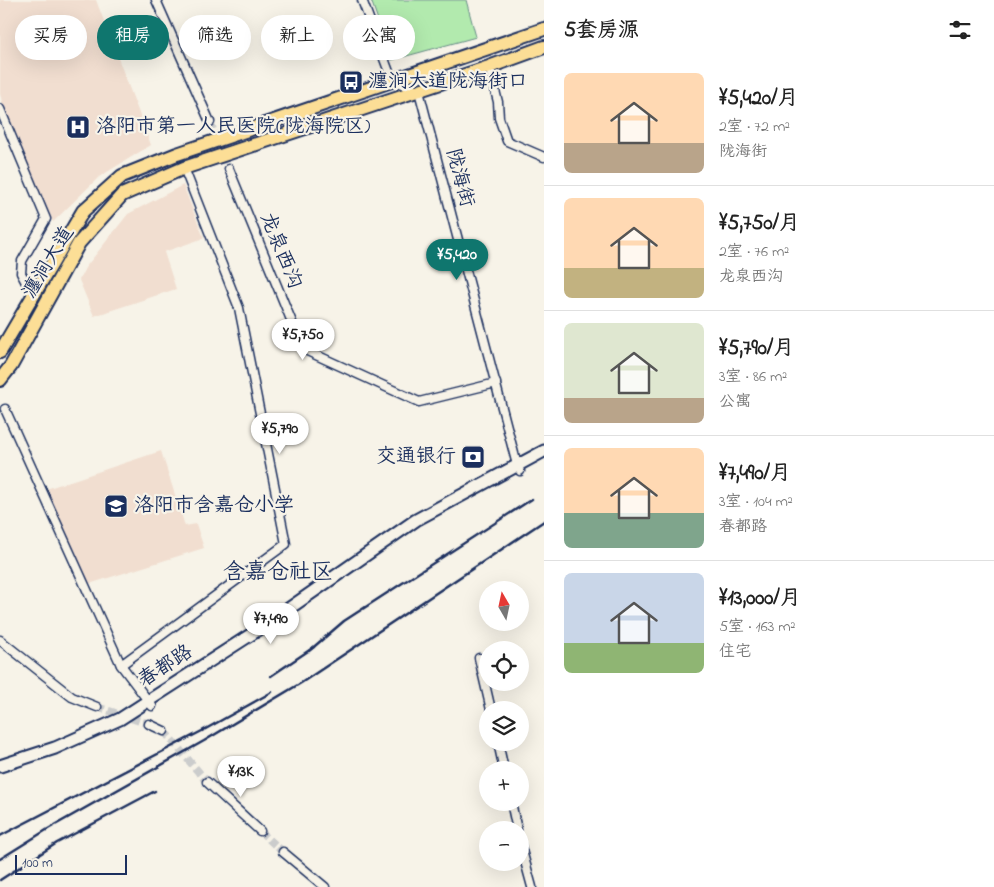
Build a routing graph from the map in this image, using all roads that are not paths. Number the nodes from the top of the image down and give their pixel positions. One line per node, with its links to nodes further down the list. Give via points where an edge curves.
1 (156, 0): 9 (street)
2 (362, 0): 6 (street)
3 (544, 29): 6 (main road, 瀍涧大道)
4 (544, 47): 5 (main road, 瀍涧大道)
5 (489, 67): 7 (main road, 瀍涧大道); 10 (street, via 507,141)
6 (392, 80): 7 (street); 13 (main road, 瀍涧大道, via 122,176 83,211)
7 (419, 91): 11 (main road, 瀍涧大道); 16 (street, 陇海街)
8 (0, 109): 13 (street, via 46,219 22,261 21,273)
9 (210, 122)
10 (544, 157)
11 (184, 168): 15 (main road, 瀍涧大道, via 122,195 79,244); 22 (street, via 240,308 286,544)
12 (228, 169): 16 (street, 龙泉西沟, via 303,349 419,402)
13 (33, 296): 14 (main road, 瀍涧大道)
14 (0, 352)
15 (0, 380)
16 (496, 383): 20 (street, 陇海街)
17 (5, 409): 22 (street)
18 (544, 451): 20 (main road, 春都路)
19 (544, 458): 20 (main road, 春都路)
20 (519, 468): 23 (main road, 春都路, via 416,520)
21 (0, 640): 24 (street, via 72,696)
22 (121, 665): 23 (street)
23 (150, 703): 27 (main road, 春都路, via 55,748); 28 (main road, 春都路, via 124,724 66,750)
24 (97, 707)
25 (149, 724): 26 (street)
26 (164, 731)
27 (0, 766)
28 (0, 773)
29 (207, 782): 30 (street)
30 (260, 831)
31 (283, 852): 33 (street)
32 (528, 871): 34 (street)
33 (325, 887)
34 (532, 887)

